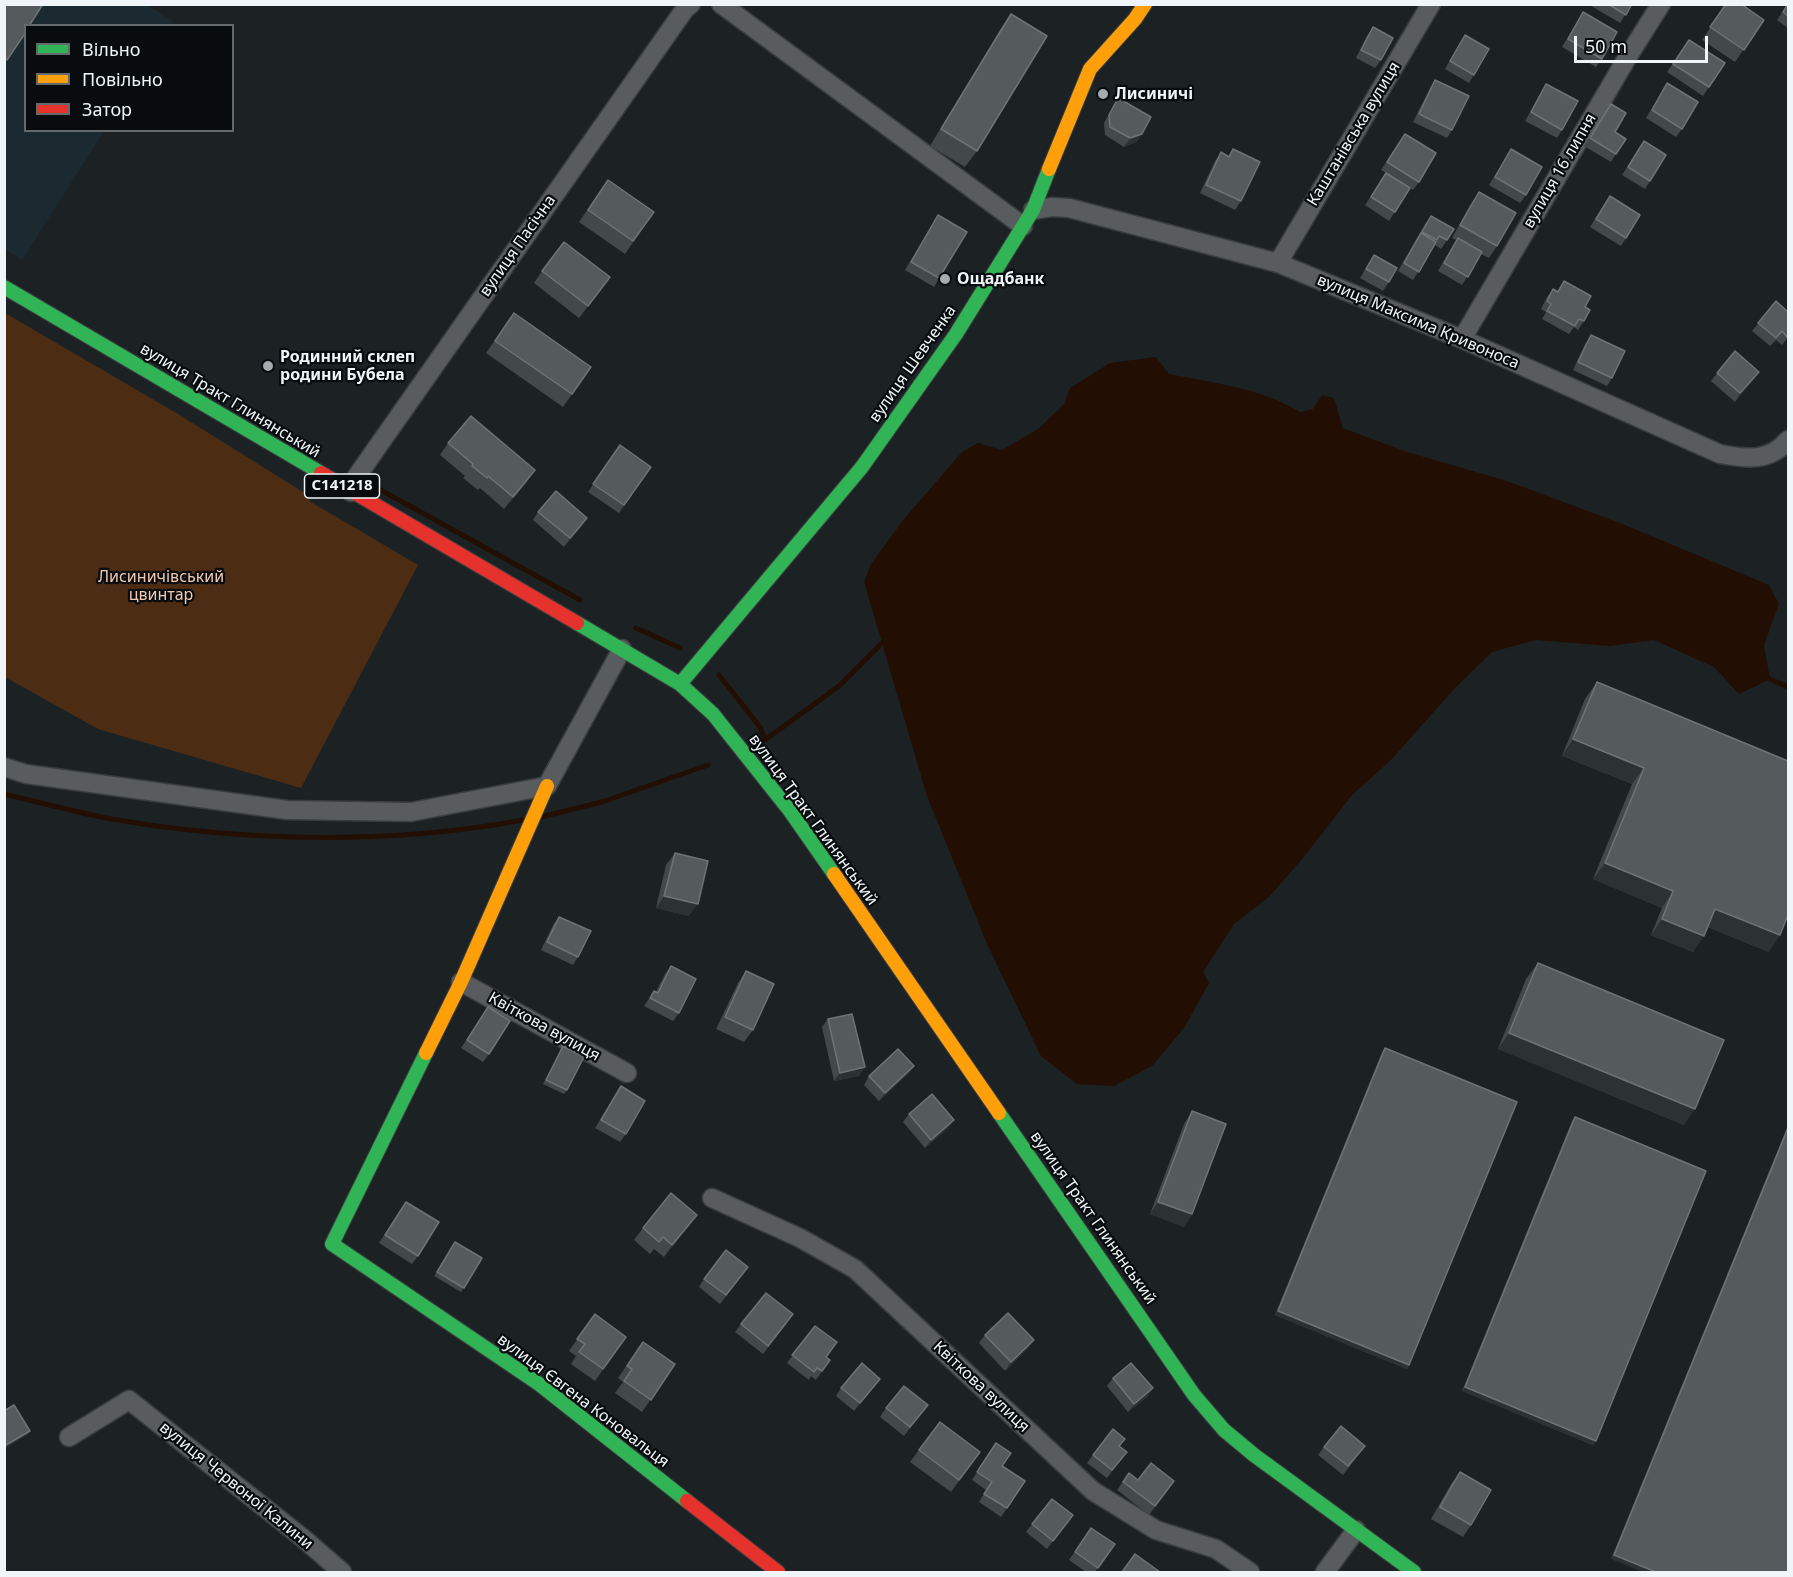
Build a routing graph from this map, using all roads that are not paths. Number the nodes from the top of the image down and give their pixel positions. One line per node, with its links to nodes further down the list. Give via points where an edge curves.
1 (691, 4): 12 (street, вулиця Пасічна, via 363,466)
2 (720, 4): 7 (street)
3 (1145, 4): 6 (main road, вулиця Шевченка, via 1090,69)
4 (1431, 4): 8 (street, Каштанівська вулиця)
5 (1661, 4): 10 (street, вулиця 16 липня)
6 (1034, 210): 7 (main road, вулиця Шевченка); 8 (street, вулиця Максима Кривоноса, via 1069,208)
7 (1023, 226): 14 (main road, вулиця Шевченка, via 956,334 862,467)
8 (1278, 263): 10 (street, вулиця Максима Кривоноса)
9 (4, 287): 12 (main road, вулиця Тракт Глинянський / С141218)
10 (1462, 339): 11 (street, вулиця Максима Кривоноса, via 1720,454 1746,459 1765,457)
11 (1788, 440)
12 (351, 492): 13 (main road, вулиця Тракт Глинянський / С141218)
13 (622, 649): 14 (main road, вулиця Тракт Глинянський / С141218); 16 (street)
14 (680, 684): 21 (main road, вулиця Тракт Глинянський, via 714,714 790,811 1194,1395 1224,1430)
15 (4, 767): 16 (street, via 26,774 287,810 411,812)
16 (547, 786): 17 (main road)
17 (460, 982): 18 (street, Квіткова вулиця); 23 (main road, вулиця Євгена Коновальця, via 332,1244 539,1384)
18 (627, 1073)
19 (712, 1198): 24 (street, Квіткова вулиця, via 800,1238 855,1269 1093,1491 1156,1530 1216,1549)
20 (69, 1437): 22 (street, вулиця Червоної Калини, via 129,1400)
21 (1356, 1530): 25 (street); 26 (main road, вулиця Тракт Глинянський)
22 (342, 1572)
23 (778, 1572)
24 (1250, 1572)
25 (1325, 1572)
26 (1414, 1572)

